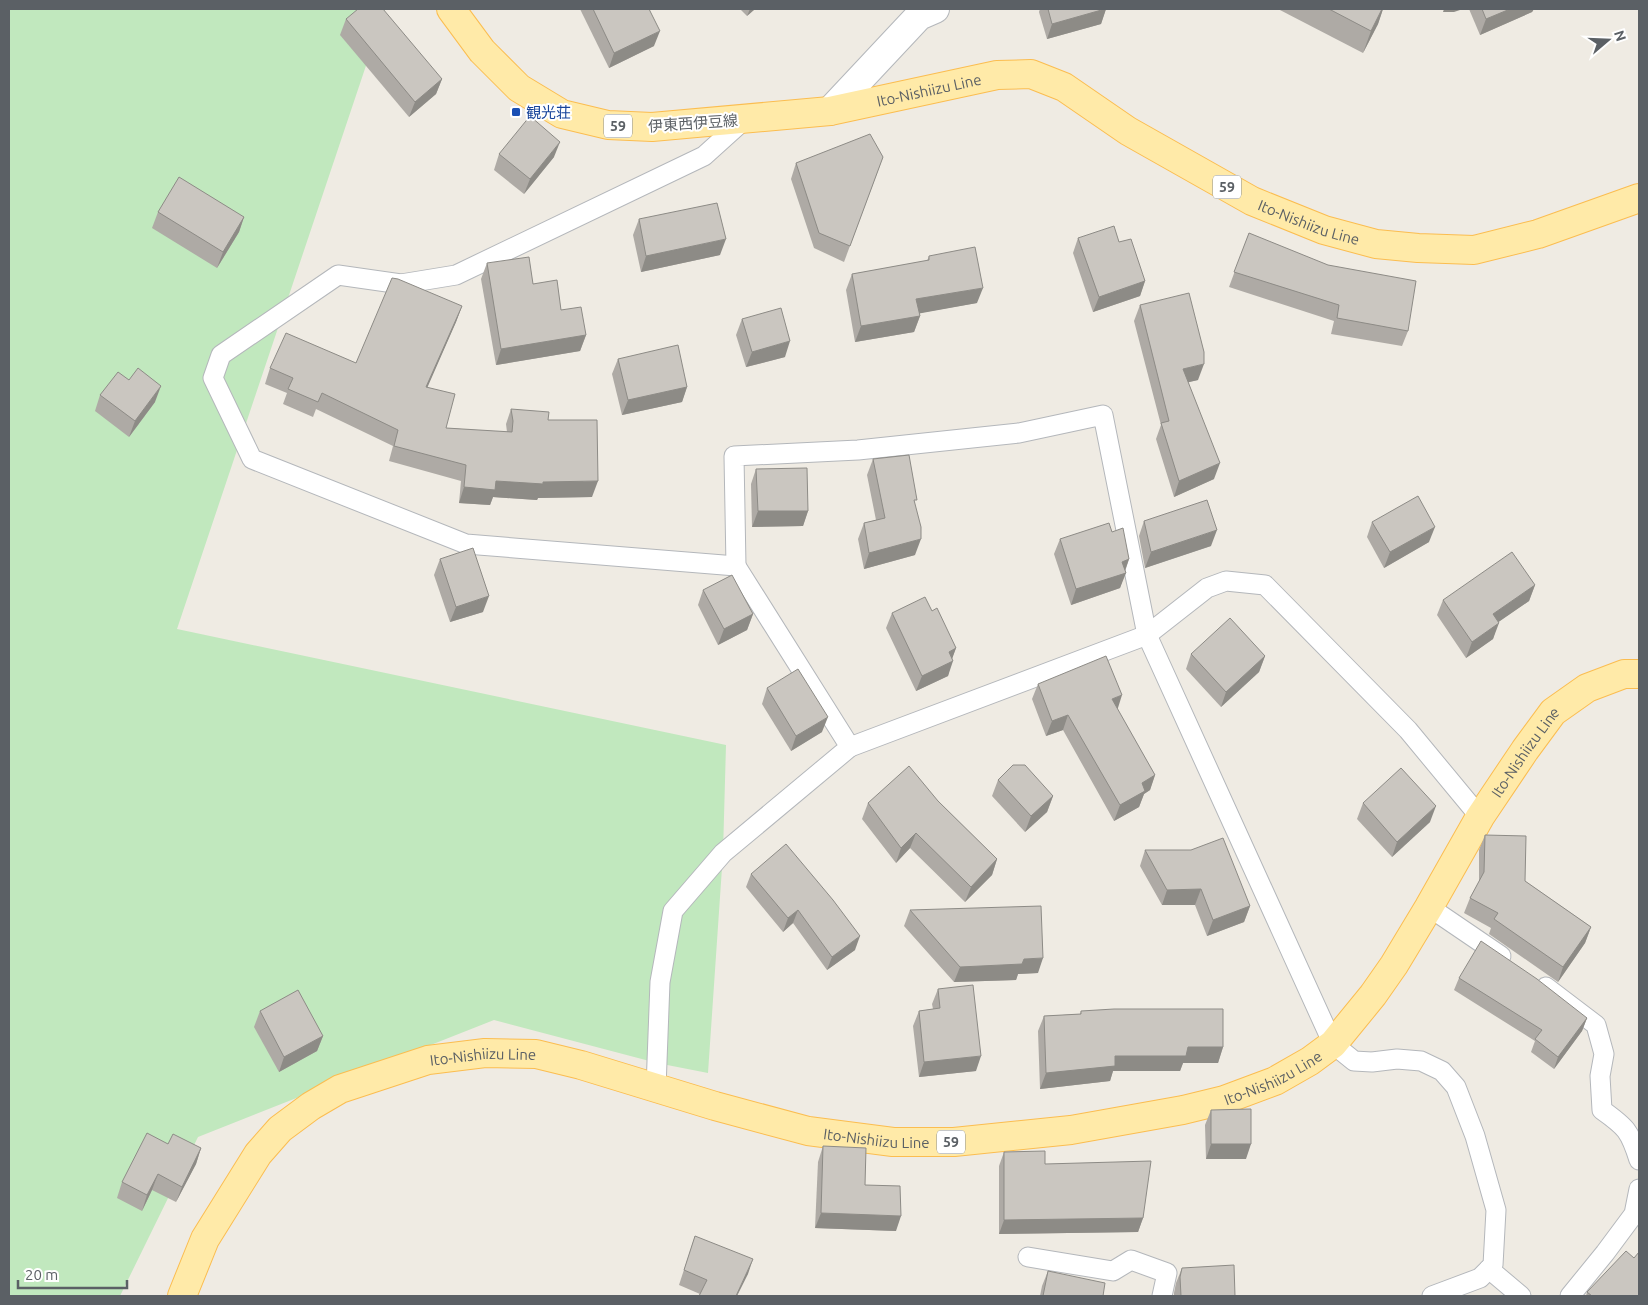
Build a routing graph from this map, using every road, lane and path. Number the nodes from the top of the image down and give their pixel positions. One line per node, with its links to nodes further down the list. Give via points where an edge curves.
1 (451, 9): 4 (main road, 伊東西伊豆線 / 59, via 482,51 513,82 562,114 608,125 652,127)
2 (935, 9): 3 (street, via 919,16)
3 (830, 111): 4 (main road, 伊東西伊豆線 / 59); 5 (main road, Ito-Nishiizu Line / 59, via 998,75 1031,74 1064,87 1128,131 1252,201 1324,230 1376,244 1474,250 1538,234)
4 (746, 119): 6 (lane, via 704,156 456,275 401,284 338,275 220,354 213,378 252,459 466,544)
5 (1639, 198)
6 (736, 566): 7 (lane, via 734,456 858,450 1019,433 1103,415); 9 (lane)
7 (1146, 635): 9 (lane); 10 (lane, via 1207,588 1226,581 1265,585 1408,730); 14 (lane)
8 (1639, 674): 10 (main road, Ito-Nishiizu Line / 59, via 1624,674 1587,688 1553,712)
9 (850, 746): 15 (lane, via 723,853 673,911 660,982)
10 (1480, 817): 11 (main road, Ito-Nishiizu Line / 59)
11 (1430, 908): 12 (lane); 14 (main road, Ito-Nishiizu Line / 59, via 1373,995)
12 (1516, 966)
13 (1531, 977): 16 (lane, via 1596,1025 1604,1054 1600,1076 1602,1110)
14 (1333, 1044): 15 (main road, Ito-Nishiizu Line / 59, via 1275,1081 1224,1100 1071,1130 954,1142 893,1142 808,1131); 20 (lane, via 1354,1061 1421,1061 1442,1071 1456,1087 1475,1136 1496,1210 1493,1265)
15 (656, 1088): 21 (main road, Ito-Nishiizu Line / 59, via 536,1054 485,1053 428,1060 340,1089 280,1129 258,1154 205,1239)
16 (1631, 1122): 17 (lane)
17 (1639, 1160)
18 (1639, 1189): 25 (lane, via 1634,1214)
19 (1028, 1257): 22 (lane, via 1113,1271 1132,1260 1167,1273)
20 (1489, 1269): 23 (lane, via 1480,1278); 24 (lane)
21 (182, 1296)
22 (1162, 1296)
23 (1432, 1296)
24 (1521, 1296)
25 (1570, 1296)

